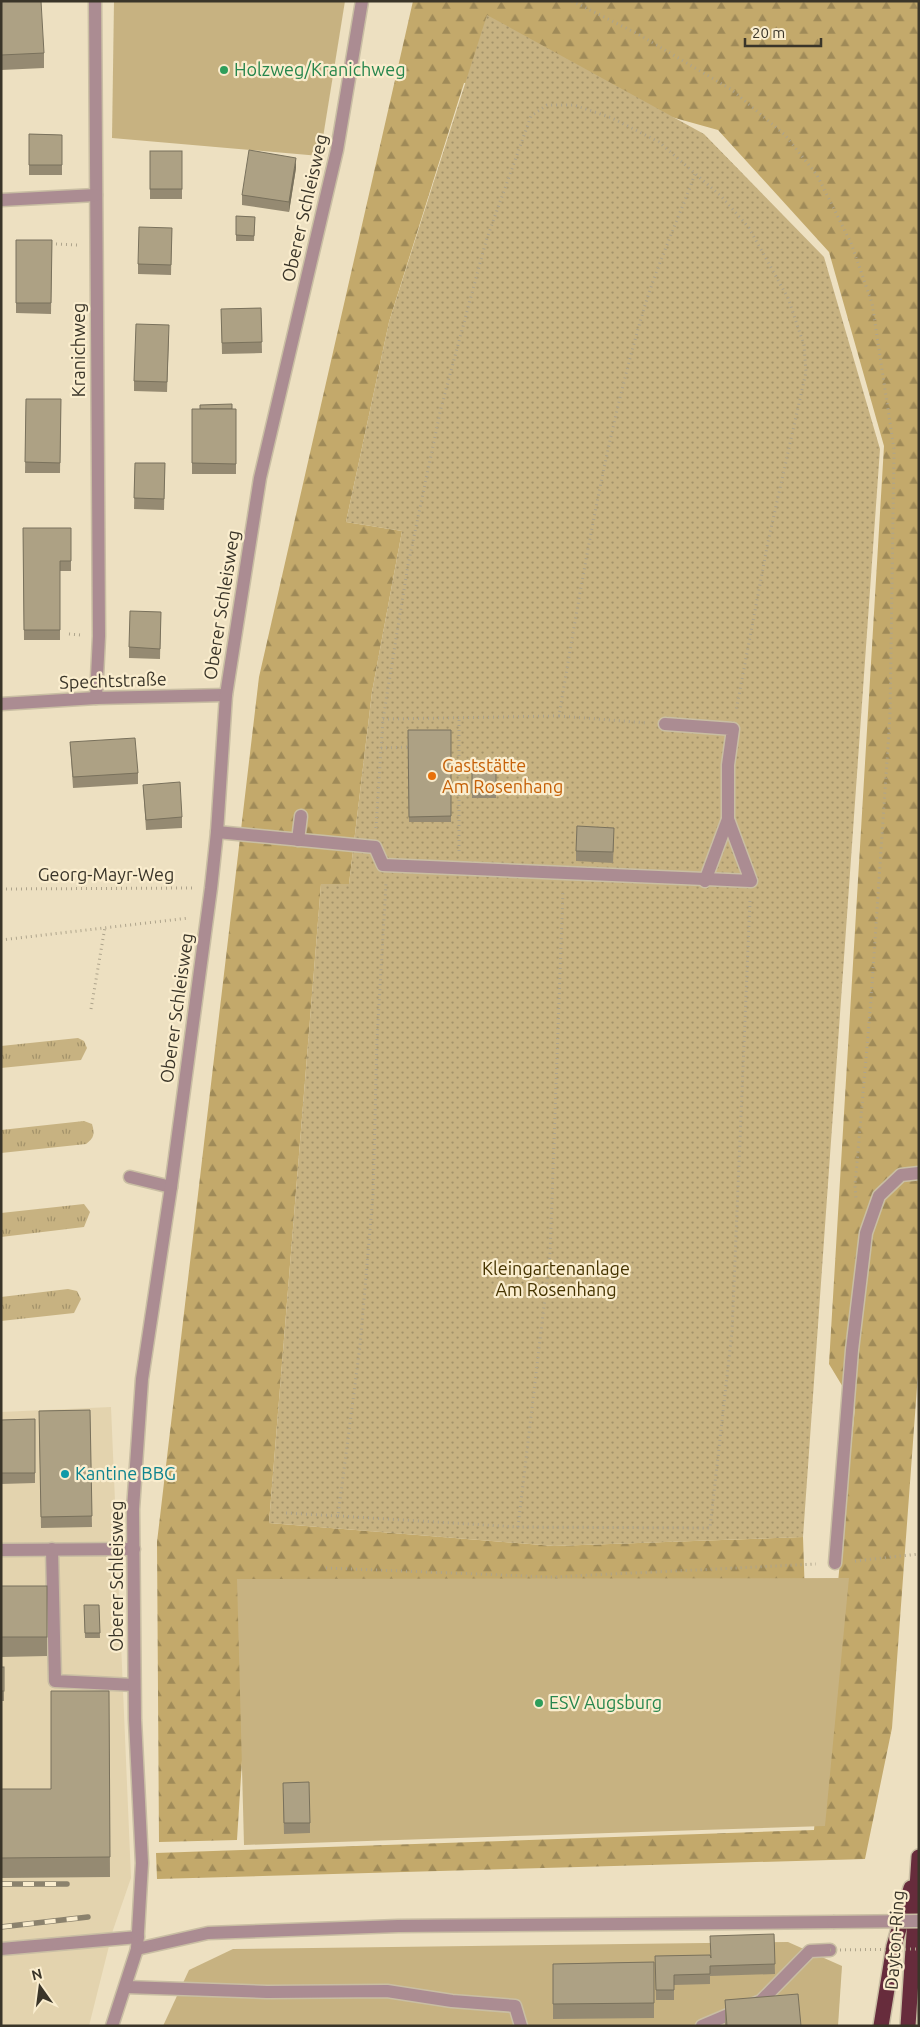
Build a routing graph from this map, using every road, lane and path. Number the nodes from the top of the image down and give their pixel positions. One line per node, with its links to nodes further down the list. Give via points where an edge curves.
1 (96, 1): 5 (street, Kranichweg)
2 (362, 1): 7 (street, Oberer Schleisweg, via 337,150 260,478)
3 (572, 1): 36 (path, via 638,34 732,90 785,136 821,184 851,243 872,303 894,450 890,716 872,1000 855,1186 857,1211)
4 (695, 174): 10 (path, via 643,311 611,440); 12 (path, via 659,142 612,118 574,105 548,105 531,116 486,241 440,408 408,565); 14 (path, via 722,197 749,228 783,289 804,345 806,372 768,542)
5 (96, 195): 6 (street); 8 (street, Kranichweg, via 99,626)
6 (1, 200)
7 (226, 695): 8 (street, Spechtstraße); 19 (street, Oberer Schleisweg)
8 (96, 698): 9 (street, Spechtstraße)
9 (1, 704)
10 (559, 716): 11 (path); 13 (path)
11 (460, 718): 12 (path); 23 (path)
12 (383, 719): 16 (path)
13 (665, 724): 14 (street)
14 (733, 729): 18 (street, via 728,765)
15 (408, 747): 16 (path)
16 (381, 748): 21 (path)
17 (301, 816): 20 (street)
18 (728, 820): 25 (street); 26 (street)
19 (217, 832): 20 (street); 27 (street, Oberer Schleisweg)
20 (298, 840): 21 (street)
21 (375, 846): 22 (street)
22 (383, 865): 23 (street); 38 (path, via 387,889 377,1040 373,1195 360,1346)
23 (459, 869): 24 (street)
24 (563, 874): 25 (street); 39 (path, via 550,1255)
25 (705, 881): 26 (street)
26 (751, 881): 39 (path, via 732,1332 710,1528)
27 (211, 888): 28 (path, Georg-Mayr-Weg); 29 (street, Oberer Schleisweg)
28 (1, 889)
29 (207, 916): 30 (path); 35 (street, Oberer Schleisweg)
30 (105, 927): 31 (path); 32 (path)
31 (1, 940)
32 (91, 1009)
33 (919, 1173): 36 (street, via 901,1175 879,1196)
34 (130, 1178): 35 (street)
35 (171, 1187): 42 (street, Oberer Schleisweg, via 142,1379 133,1509)
36 (866, 1234): 45 (street, via 852,1350)
37 (286, 1513): 38 (path)
38 (338, 1516): 39 (path)
39 (518, 1527)
40 (52, 1549): 41 (street); 42 (street); 47 (street, via 56,1681)
41 (1, 1550)
42 (134, 1550): 47 (street, Oberer Schleisweg)
43 (919, 1554): 44 (path)
44 (870, 1559)
45 (835, 1563): 46 (path, via 552,1577)
46 (326, 1568)
47 (134, 1685): 51 (street, Oberer Schleisweg, via 142,1863)
48 (919, 1857): 49 (highway, Dayton-Ring)
49 (918, 1865): 59 (highway, via 894,1946); 60 (highway, Dayton-Ring)
50 (919, 1921): 51 (street, bridge, via 398,1926 208,1933)
51 (137, 1943): 52 (street); 55 (street, Oberer Schleisweg)
52 (1, 1949)
53 (919, 1949): 54 (path, bridge)
54 (830, 1950): 58 (street, via 810,1951 761,2001)
55 (126, 1987): 56 (street, Oberer Schleisweg); 57 (street, via 267,1992 387,1991 515,2006)
56 (112, 2026)
57 (521, 2026)
58 (702, 2026)
59 (881, 2026)
60 (908, 2026)

